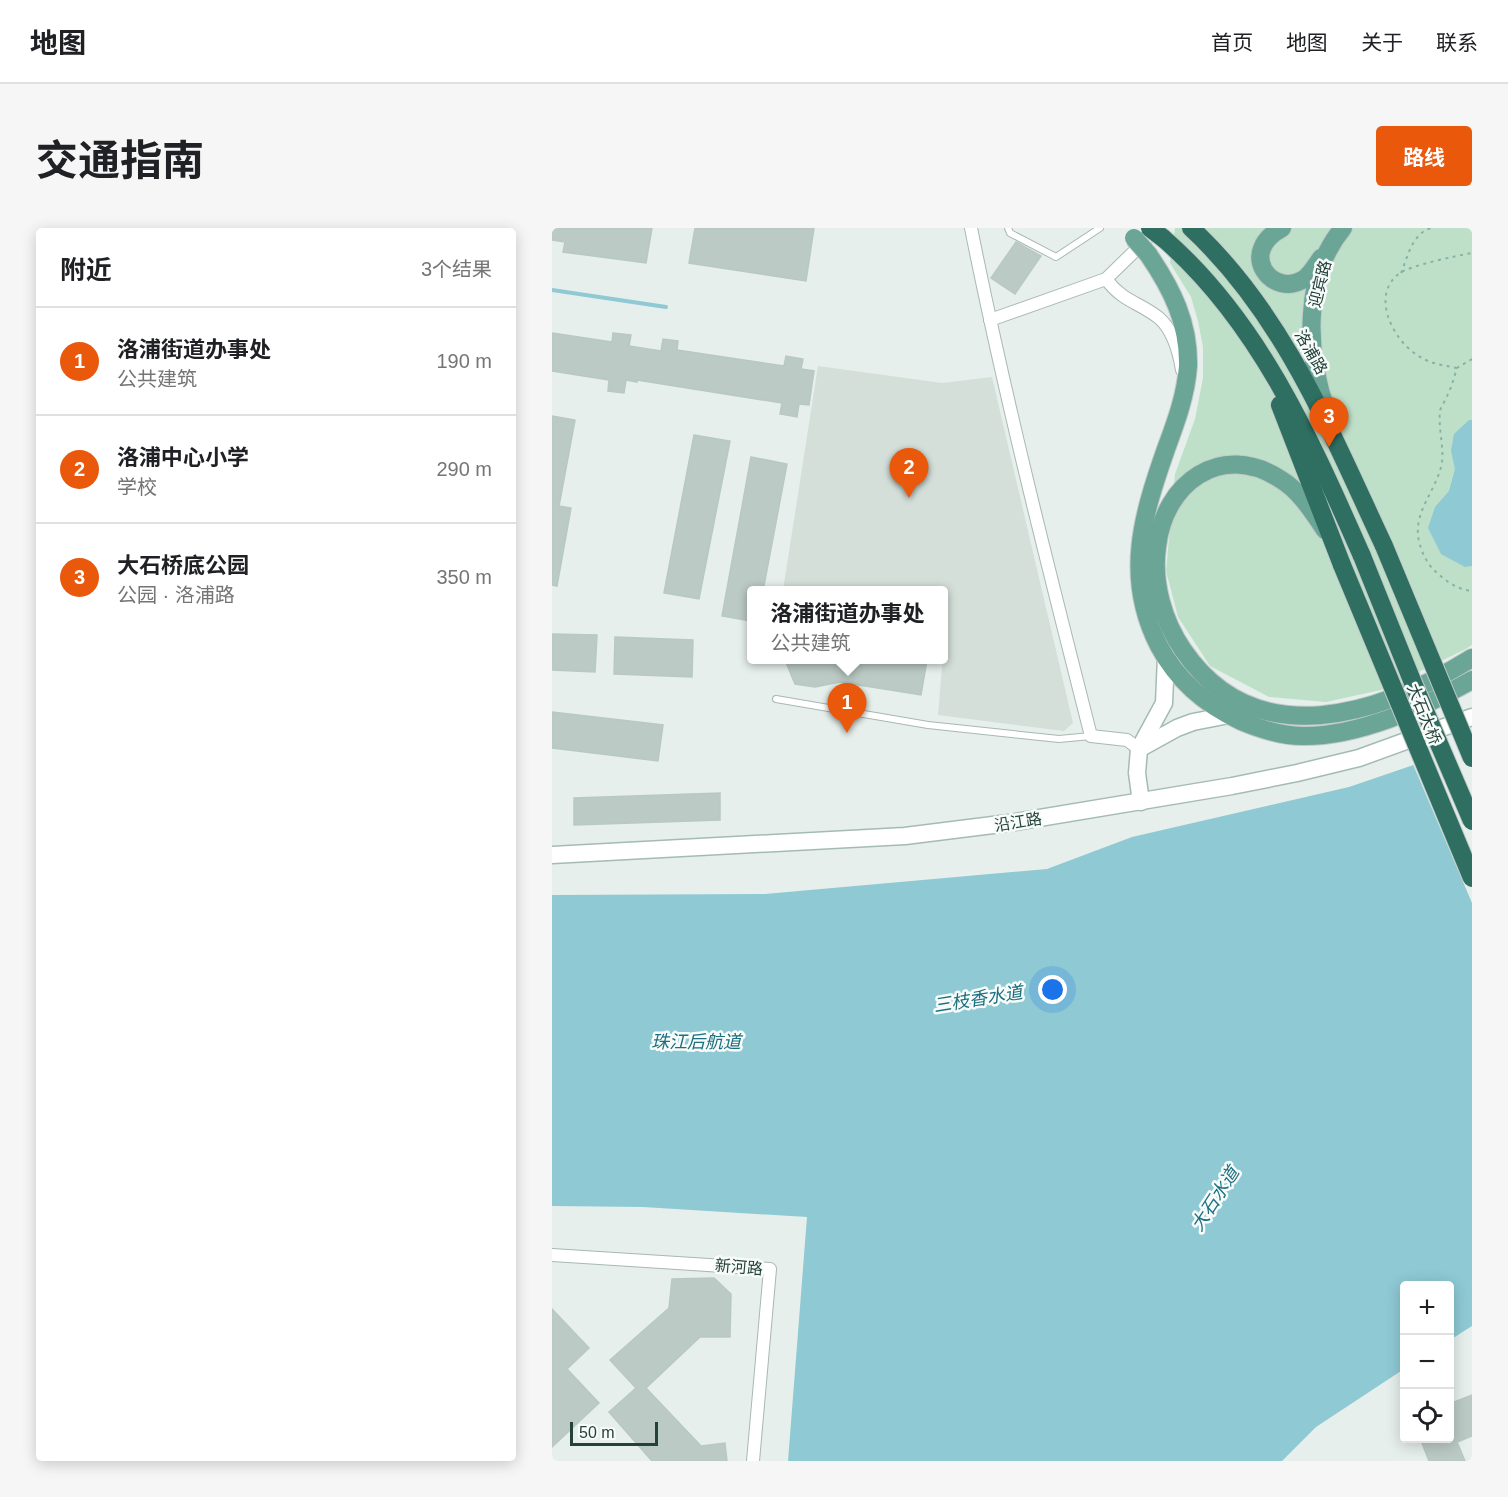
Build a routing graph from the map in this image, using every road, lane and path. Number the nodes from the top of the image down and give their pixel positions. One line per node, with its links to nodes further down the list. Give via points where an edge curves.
1 (971, 228): 13 (street)
2 (1008, 228): 3 (lane, via 1056,257)
3 (1100, 228)
4 (1191, 228): 18 (highway, 洛浦路, via 1242,283 1288,350)
5 (1282, 228): 8 (main road, via 1266,238 1260,256 1269,277 1286,284 1295,284 1307,276)
6 (1431, 228): 11 (path, via 1414,240)
7 (1156, 231): 12 (street); 14 (highway, via 1209,284)
8 (1340, 231): 18 (main road, 迎宾路, via 1322,265 1314,298 1313,356 1331,424)
9 (1129, 233): 17 (main road, bridge, via 1170,288 1182,315 1188,355)
10 (1472, 253): 11 (path)
11 (1401, 273): 16 (path, via 1385,293 1395,330 1415,354 1430,363)
12 (1106, 279): 13 (street); 17 (street, via 1116,292 1161,319 1175,340)
13 (990, 320): 27 (street)
14 (1252, 340): 19 (highway); 31 (highway, 大石大桥, bridge, via 1305,429)
15 (1472, 359): 16 (path)
16 (1457, 368): 20 (path, via 1440,411 1442,460 1438,478 1419,518 1417,536 1431,568 1464,591)
17 (1185, 390): 21 (main road, via 1147,507 1138,556 1144,605)
18 (1384, 546): 29 (highway, 大石大桥, bridge)
19 (1342, 565): 22 (main road, via 1319,521 1292,489 1268,472 1243,465 1217,466 1182,487 1167,511 1156,550 1159,593 1179,643 1214,683 1252,706 1298,717 1337,714 1410,691); 33 (highway, 大石大桥, bridge)
20 (1472, 591)
21 (1166, 657): 25 (main road, via 1192,689); 28 (street, via 1164,703)
22 (1472, 658)
23 (1472, 680): 25 (main road, via 1394,717 1326,734 1282,734)
24 (776, 699): 27 (lane, via 928,725 1059,739)
25 (1229, 715): 28 (street, via 1177,728)
26 (1472, 717): 30 (street, 沿江路, via 1359,758)
27 (1091, 735): 28 (street, via 1127,740)
28 (1139, 749): 30 (street)
29 (1472, 758)
30 (1141, 802): 32 (street, 沿江路, via 905,836)
31 (1472, 821)
32 (552, 855)
33 (1472, 878)
34 (552, 1255): 35 (street, 新河路, via 770,1269)
35 (753, 1461)

